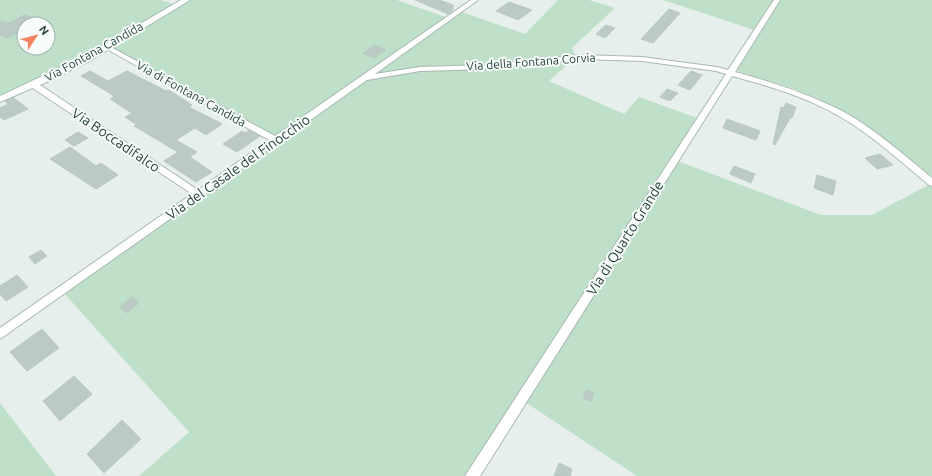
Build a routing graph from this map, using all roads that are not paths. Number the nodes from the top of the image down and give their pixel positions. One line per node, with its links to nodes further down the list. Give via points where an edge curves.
1 (186, 0): 4 (main road, Via Fontana Candida)
2 (475, 0): 6 (street, Via del Casale del Finocchio)
3 (777, 0): 5 (street, Via di Quarto Grande)
4 (107, 47): 7 (main road, Via Fontana Candida); 9 (street, Via di Fontana Candida)
5 (730, 72): 6 (street, Via della Fontana Corvia, via 656,61 582,57 486,67 420,69); 10 (street, Via della Fontana Corvia, via 796,93 850,119 882,141); 13 (street, Via di Quarto Grande)
6 (363, 78): 9 (street, Via del Casale del Finocchio)
7 (34, 85): 8 (main road, Via Fontana Candida); 11 (street, Via Boccadifalco)
8 (0, 99)
9 (275, 140): 11 (street, Via del Casale del Finocchio)
10 (932, 183)
11 (198, 194): 12 (street, Via del Casale del Finocchio)
12 (0, 334)
13 (472, 476)

